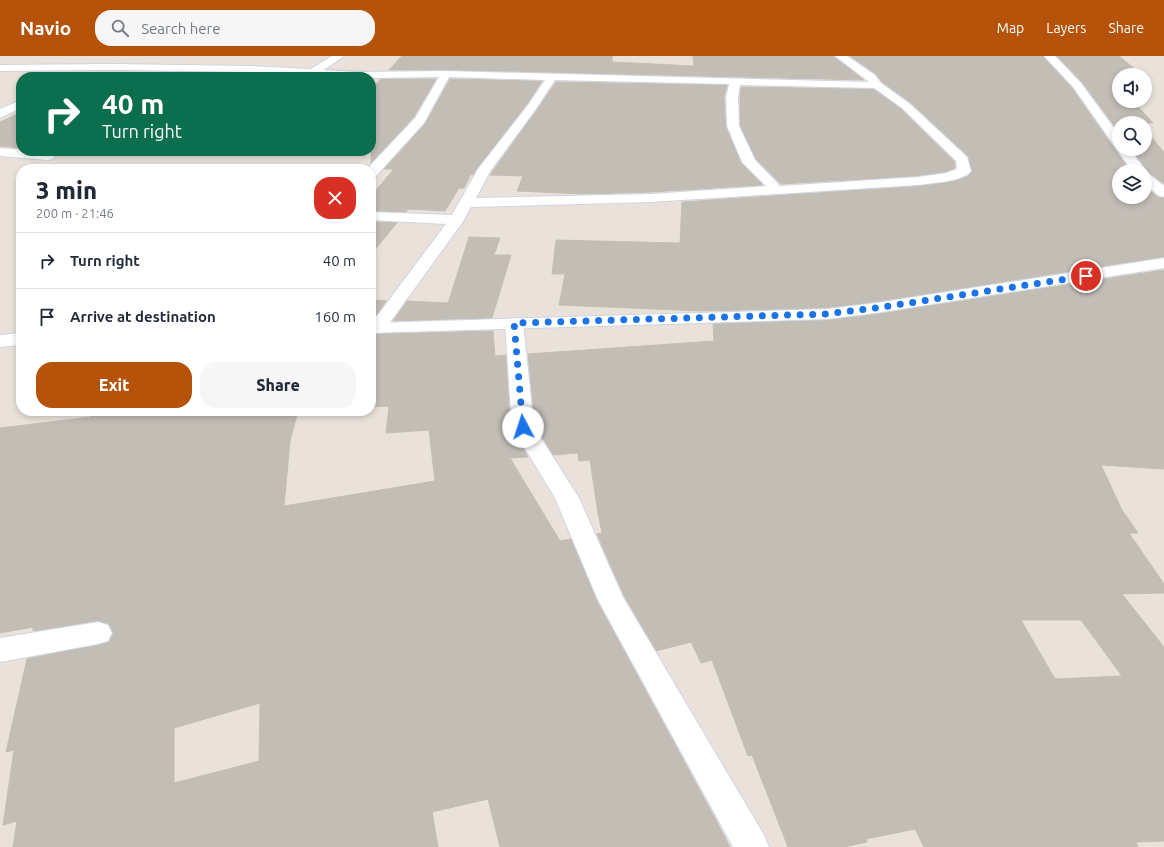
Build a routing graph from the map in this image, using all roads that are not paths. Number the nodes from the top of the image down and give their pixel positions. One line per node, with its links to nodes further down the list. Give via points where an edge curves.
1 (339, 56): 7 (street)
2 (840, 56): 12 (street, via 871,77)
3 (1049, 56): 15 (street, via 1077,85)
4 (0, 68): 5 (street)
5 (249, 69): 6 (street); 7 (street)
6 (244, 72)
7 (313, 72)
8 (446, 74): 9 (street); 10 (street); 20 (street, via 420,120)
9 (376, 75)
10 (551, 78): 11 (street); 24 (street, via 485,169)
11 (735, 81): 12 (street); 22 (street, via 732,97 733,126 749,162)
12 (877, 85): 22 (street, via 906,106 962,160 964,171 949,177 918,181)
13 (16, 106): 14 (street)
14 (0, 114)
15 (1112, 134)
16 (0, 152): 17 (street)
17 (16, 153)
18 (1127, 156): 19 (street)
19 (1134, 164)
20 (376, 168)
21 (1152, 183): 23 (street)
22 (777, 190): 24 (street, via 651,198)
23 (1164, 192)
24 (466, 203): 26 (street)
25 (376, 216): 26 (street)
26 (457, 220): 29 (street)
27 (1164, 264): 28 (street, via 826,314)
28 (514, 323): 30 (street); 35 (street, via 523,427 567,498 610,600)
29 (376, 325)
30 (376, 328)
31 (16, 339): 32 (street)
32 (0, 340)
33 (98, 632): 34 (street)
34 (0, 650)
35 (752, 847)

